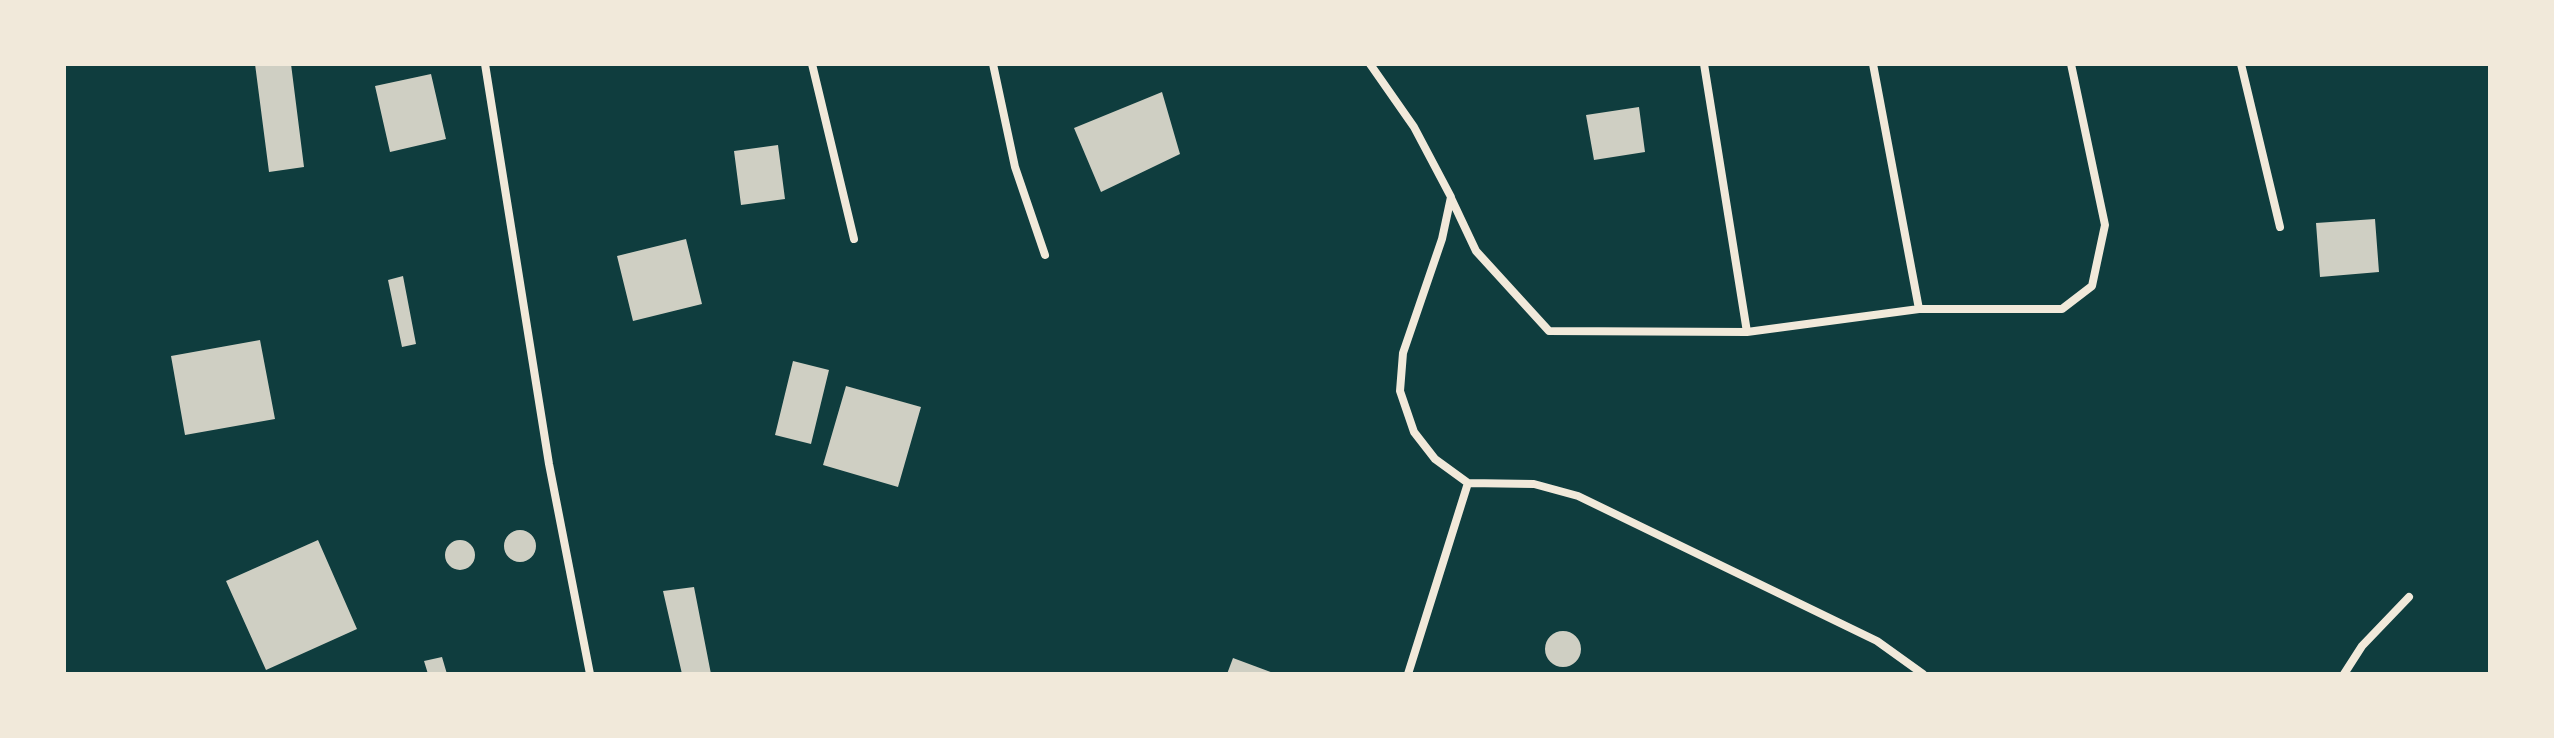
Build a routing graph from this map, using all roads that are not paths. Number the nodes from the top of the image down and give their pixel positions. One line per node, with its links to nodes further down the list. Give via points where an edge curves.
1 (485, 64): 17 (street, via 549,464)
2 (812, 64): 11 (street)
3 (993, 64): 12 (street, via 1015,167)
4 (1370, 64): 9 (street, via 1414,127)
5 (1704, 64): 14 (street)
6 (1873, 64): 13 (street)
7 (2071, 64): 13 (street, via 2105,225 2092,286 2062,309)
8 (2241, 64): 10 (street)
9 (1451, 197): 14 (street, via 1476,251 1549,331); 15 (street, via 1403,353 1400,391 1414,432 1435,459)
10 (2280, 227)
11 (854, 239)
12 (1045, 255)
13 (1919, 309): 14 (street)
14 (1747, 332)
15 (1468, 483): 18 (street); 19 (street, via 1534,484 1578,496 1877,641)
16 (2409, 597): 20 (street, via 2362,646)
17 (590, 674)
18 (1408, 674)
19 (1923, 674)
20 (2344, 674)

